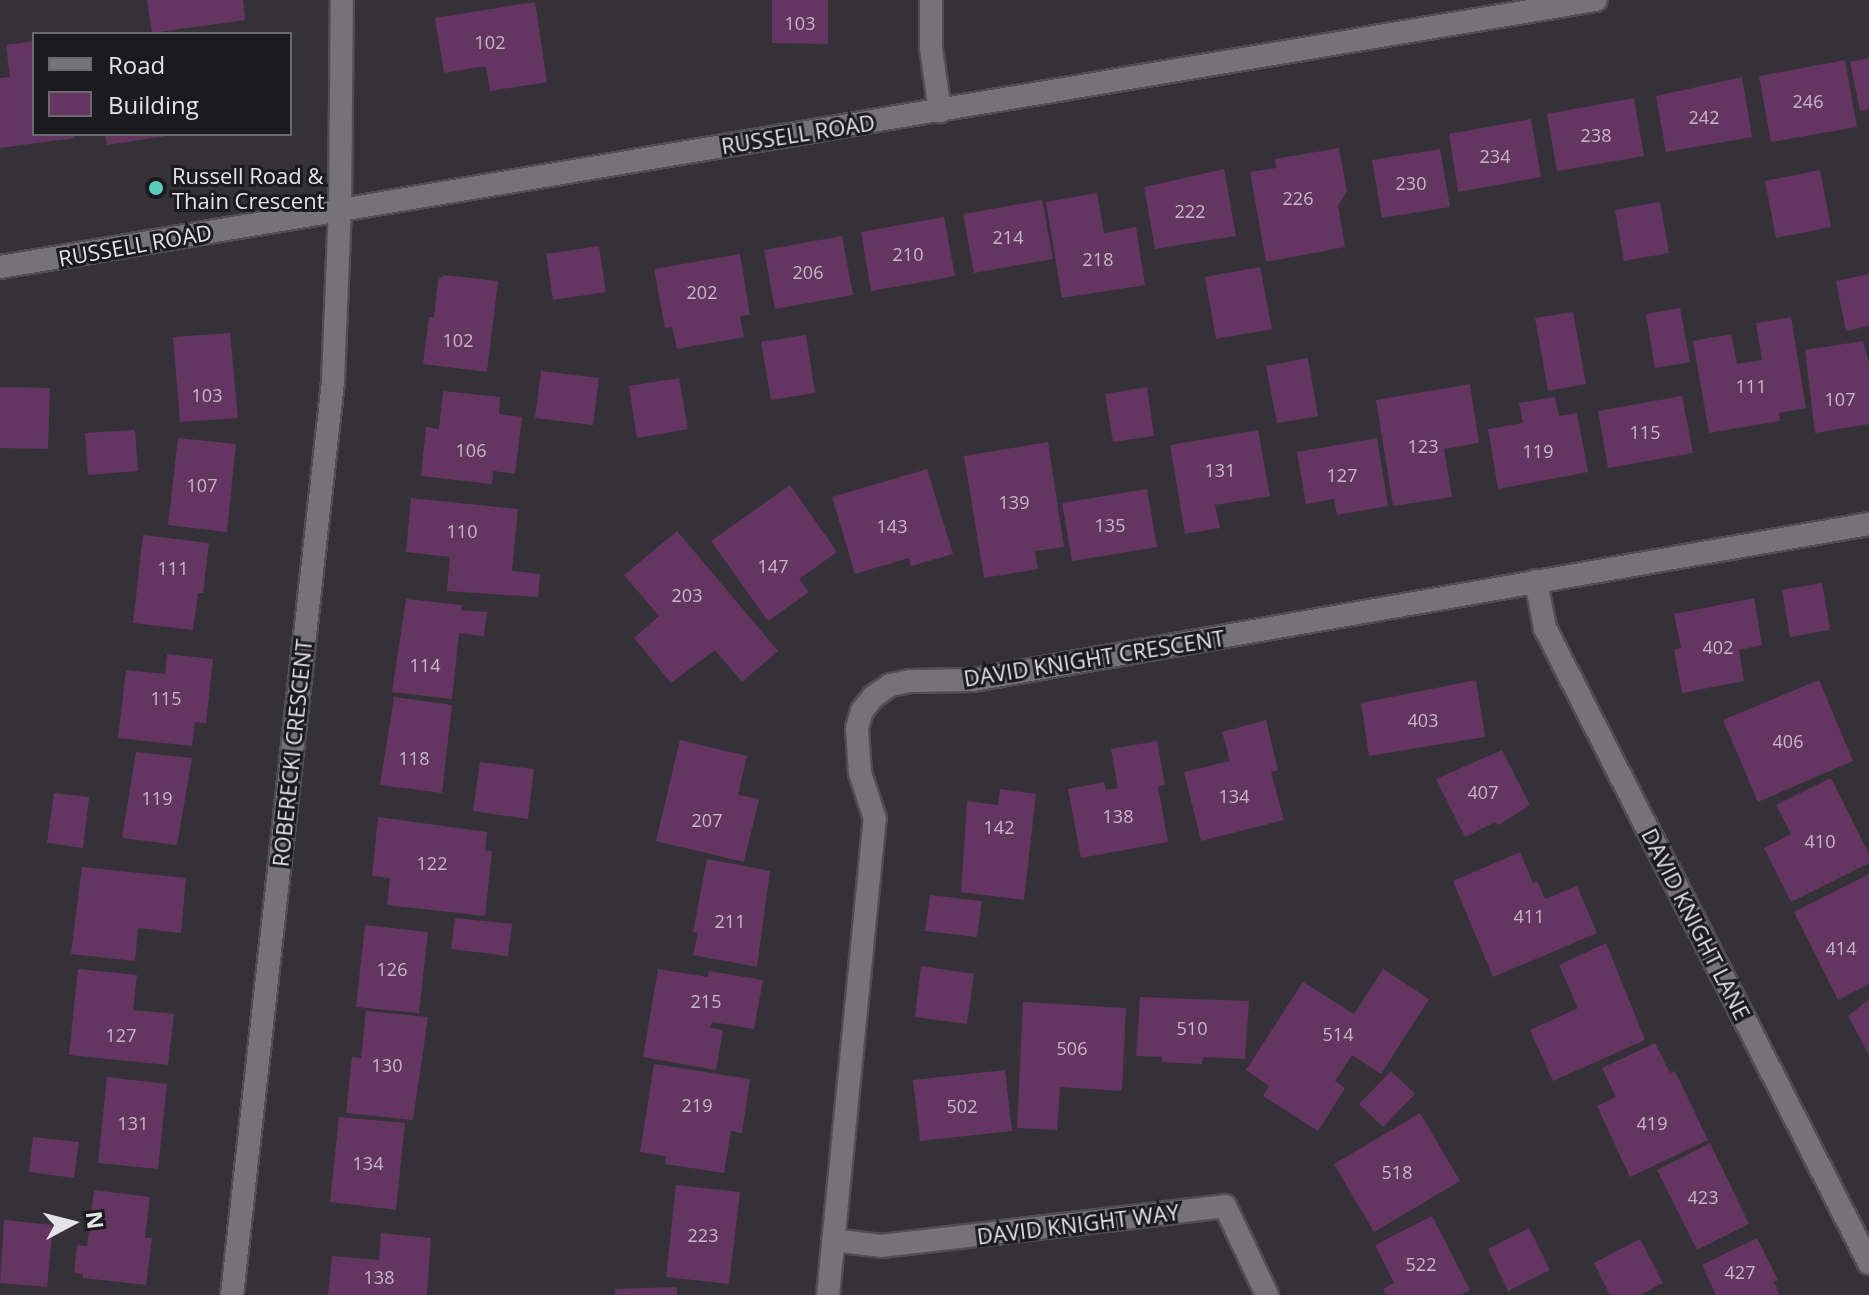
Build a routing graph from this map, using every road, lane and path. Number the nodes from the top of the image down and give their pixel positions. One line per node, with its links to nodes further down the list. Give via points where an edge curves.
1 (342, 0): 5 (street, ROBERECKI CRESCENT)
2 (931, 0): 4 (street)
3 (1596, 0): 4 (street, RUSSELL ROAD)
4 (940, 111): 5 (street, RUSSELL ROAD)
5 (340, 210): 6 (street, RUSSELL ROAD); 11 (street, ROBERECKI CRESCENT, via 333,381)
6 (0, 267)
7 (1869, 524): 8 (street, DAVID KNIGHT CRESCENT)
8 (1536, 581): 9 (street, DAVID KNIGHT CRESCENT, via 973,680 911,681 890,685 873,697 857,728 860,773 875,819); 10 (street, DAVID KNIGHT LANE, via 1545,628)
9 (833, 1240): 12 (street, DAVID KNIGHT CRESCENT); 13 (street, DAVID KNIGHT WAY, via 881,1246 1225,1206)
10 (1869, 1263)
11 (232, 1295)
12 (828, 1295)
13 (1267, 1295)

